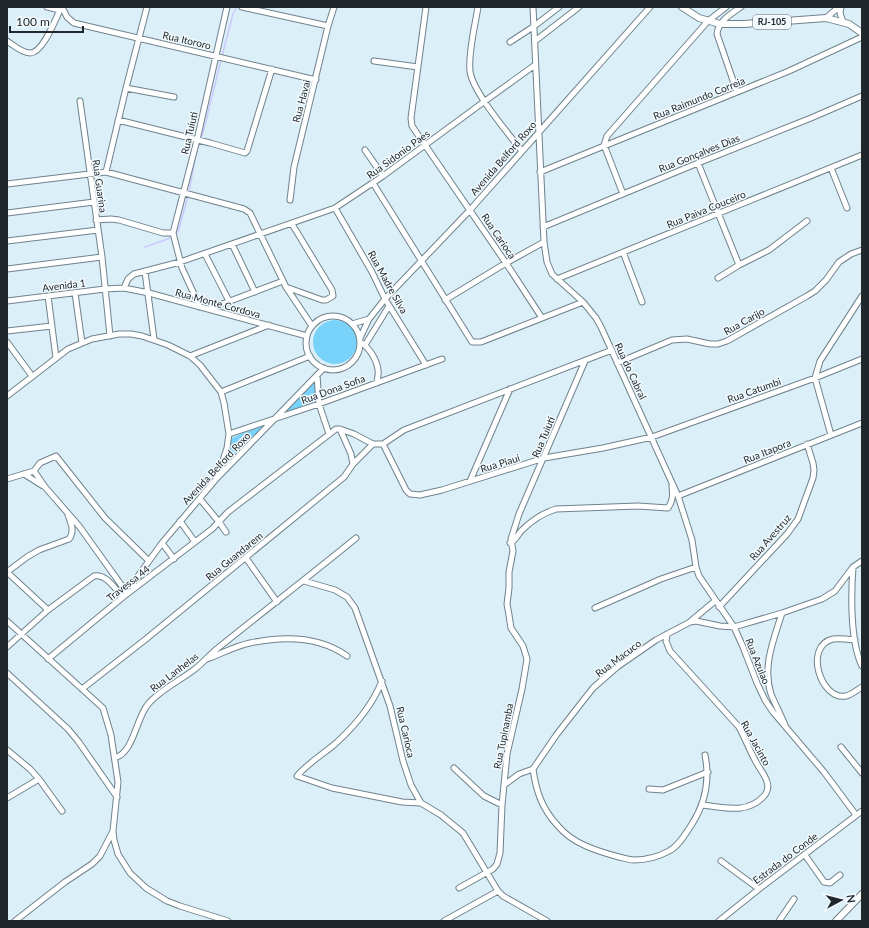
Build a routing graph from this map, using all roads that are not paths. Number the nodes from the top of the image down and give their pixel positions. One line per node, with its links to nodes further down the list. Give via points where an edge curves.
1 (47, 7): 16 (street)
2 (147, 7): 24 (street)
3 (227, 7): 29 (street, Rua Tuiuti)
4 (242, 7): 21 (street)
5 (334, 7): 21 (street, Rua Havai)
6 (426, 7): 32 (street)
7 (478, 7): 40 (street, via 470,71 473,83)
8 (532, 7): 22 (street)
9 (559, 7): 22 (street)
10 (579, 7): 28 (street)
11 (650, 7): 42 (street, Avenida Belford Roxo)
12 (682, 7): 18 (main road, RJ-105)
13 (726, 7): 18 (street)
14 (741, 7): 20 (street)
15 (840, 7): 17 (street); 19 (street)
16 (61, 8): 24 (street, Rua Itororo, via 74,23); 26 (street, via 39,49 30,53 24,52)
17 (826, 18): 19 (main road, RJ-105); 20 (main road, RJ-105)
18 (708, 21): 20 (main road, RJ-105); 44 (street, via 611,130)
19 (843, 22): 23 (main road, RJ-105)
20 (720, 24): 36 (street, via 718,40)
21 (328, 26): 34 (street, Rua Havai)
22 (534, 27): 27 (street); 28 (street)
23 (862, 33)
24 (139, 37): 29 (street, Rua Itororo); 35 (street)
25 (862, 37): 36 (street, Rua Raimundo Correia)
26 (7, 41)
27 (510, 42)
28 (535, 42): 31 (street)
29 (219, 56): 33 (street, Rua Itororo); 43 (street, Rua Tuiuti)
30 (374, 61): 32 (street)
31 (535, 65): 40 (street, Rua Sidonio Paes); 42 (street)
32 (418, 67): 45 (street, Rua Carioca, via 411,118 412,126)
33 (272, 69): 34 (street, Rua Itororo); 43 (street, via 245,153)
34 (316, 80): 59 (street, Rua Havai, via 294,167)
35 (126, 88): 38 (street); 41 (street)
36 (737, 92): 44 (street, Rua Raimundo Correia)
37 (862, 96): 49 (street, Rua Gonçalves Dias)
38 (174, 97)
39 (80, 101): 53 (street, Rua Guarina)
40 (484, 101): 45 (street, Rua Sidonio Paes); 47 (street)
41 (118, 120): 43 (street); 51 (street)
42 (538, 132): 47 (street, Avenida Belford Roxo); 52 (street)
43 (200, 140): 57 (street, Rua Tuiuti)
44 (604, 145): 52 (street, Rua Raimundo Correia); 58 (street)
45 (425, 146): 54 (street, Rua Sidonio Paes); 63 (street, Rua Carioca)
46 (365, 150): 54 (street)
47 (521, 150): 63 (street, Avenida Belford Roxo)
48 (862, 155): 50 (street, Rua Paiva Couceiro)
49 (698, 163): 58 (street, Rua Gonçalves Dias); 65 (street)
50 (831, 168): 62 (street); 65 (street, Rua Paiva Couceiro)
51 (106, 172): 53 (street); 57 (street)
52 (540, 172): 69 (street)
53 (89, 173): 56 (street); 60 (street, Rua Guarina)
54 (383, 176): 55 (street, Rua Sidonio Paes)
55 (373, 183): 61 (street, Rua Sidonio Paes); 80 (street)
56 (7, 184)
57 (186, 193): 71 (street, via 247,210); 72 (street, Rua Tuiuti)
58 (622, 194): 69 (street, Rua Gonçalves Dias)
59 (290, 200)
60 (94, 202): 64 (street); 66 (street, Rua Guarina)
61 (335, 208): 68 (street, Rua Sidonio Paes); 97 (street, Rua Madre Silva)
62 (847, 208)
63 (470, 210): 80 (street, Avenida Belford Roxo); 82 (street, Rua Carioca)
64 (7, 213)
65 (719, 213): 77 (street, Rua Paiva Couceiro); 83 (street)
66 (96, 220): 70 (street); 72 (street, Rua Guarina, via 111,218)
67 (807, 221): 83 (street, via 769,250)
68 (292, 224): 71 (street, Rua Sidonio Paes); 89 (street, via 332,290 333,296 322,300)
69 (543, 227): 74 (street)
70 (98, 230): 73 (street); 79 (street)
71 (259, 234): 75 (street, Rua Sidonio Paes); 88 (street)
72 (173, 236): 81 (street, Rua Tuiuti)
73 (7, 241)
74 (544, 242): 82 (street); 87 (street, Rua do Cabral, via 549,267)
75 (232, 244): 78 (street, Rua Sidonio Paes); 92 (street)
76 (862, 250): 126 (street, Rua Carijo, via 839,262 820,287 807,296 733,339 718,344 687,339 672,340)
77 (623, 252): 87 (street, Rua Paiva Couceiro); 102 (street)
78 (204, 254): 81 (street, Rua Sidonio Paes); 100 (street)
79 (102, 257): 84 (street); 90 (street)
80 (420, 260): 97 (street, Avenida Belford Roxo); 98 (street)
81 (180, 262): 85 (street, Rua Sidonio Paes); 104 (street, Rua Tuiuti)
82 (506, 263): 98 (street); 106 (street, Rua Carioca)
83 (739, 265): 86 (street)
84 (7, 269)
85 (145, 272): 91 (street, Rua Sidonio Paes, via 131,276); 94 (street)
86 (718, 278)
87 (557, 279): 101 (street, Rua do Cabral)
88 (283, 281): 89 (street); 92 (street)
89 (286, 287): 111 (street)
90 (105, 288): 91 (street, Avenida 1); 93 (street, Avenida 1); 113 (street)
91 (124, 288): 94 (street, Rua Monte Cordova)
92 (255, 292): 100 (street)
93 (75, 293): 95 (street, Avenida 1); 118 (street)
94 (149, 293): 104 (street, Rua Monte Cordova); 115 (street)
95 (48, 296): 99 (street, Avenida 1); 110 (street)
96 (862, 296): 131 (street, via 820,361)
97 (385, 299): 103 (street, Rua Madre Silva); 107 (street, Avenida Belford Roxo)
98 (445, 300): 106 (street, via 474,343)
99 (7, 301)
100 (229, 301): 105 (street)
101 (583, 302): 106 (street); 119 (street, Rua do Cabral, via 596,318)
102 (642, 302)
103 (389, 306): 117 (street); 127 (street, Rua Madre Silva)
104 (200, 307): 105 (street, Rua Monte Cordova)
105 (208, 309): 109 (street, Rua Monte Cordova)
106 (542, 318)
107 (369, 319): 108 (street); 117 (street, Avenida Belford Roxo)
108 (352, 324): 111 (street, via 346,319 331,316); 117 (street)
109 (269, 325): 114 (street, Rua Monte Cordova); 120 (street)
110 (52, 326): 112 (street); 122 (street)
111 (312, 326): 114 (street)
112 (7, 331)
113 (110, 336): 115 (street, via 132,334); 118 (street)
114 (307, 336): 121 (street, via 307,350)
115 (154, 340): 120 (street)
116 (7, 342): 130 (street)
117 (362, 342): 128 (street, Avenida Belford Roxo, via 357,355 346,366 339,369); 132 (street, via 376,362)
118 (82, 343): 122 (street)
119 (612, 350): 125 (street); 126 (street, Rua do Cabral)
120 (190, 356): 134 (street, via 208,373)
121 (310, 356): 128 (street); 134 (street)
122 (56, 358): 130 (street)
123 (442, 359): 127 (street, Rua Dona Sofia)
124 (862, 359): 131 (street, Rua Catumbi)
125 (585, 361): 133 (street); 147 (street, Rua Tuiuti)
126 (617, 363): 143 (street, Rua do Cabral)
127 (426, 365): 132 (street, Rua Dona Sofia)
128 (324, 368): 129 (street, Avenida Belford Roxo)
129 (317, 375): 136 (street); 137 (street, Avenida Belford Roxo)
130 (32, 376): 135 (street)
131 (815, 378): 142 (street); 143 (street, Rua Catumbi)
132 (376, 383): 136 (street, Rua Dona Sofia)
133 (510, 389): 145 (street, via 404,430); 154 (street)
134 (221, 392): 140 (street)
135 (8, 394)
136 (319, 404): 137 (street, Rua Dona Sofia); 141 (street)
137 (276, 418): 140 (street, Rua Dona Sofia); 151 (street, Avenida Belford Roxo)
138 (862, 423): 142 (street, Rua Itapora)
139 (340, 428): 141 (street); 144 (street); 148 (street)
140 (229, 434): 151 (street)
141 (329, 434): 160 (street, Travessa 44, via 228,512)
142 (831, 435): 146 (street, Rua Itapora)
143 (652, 437): 147 (street, Rua Piaui); 153 (street, Rua do Cabral)
144 (373, 444): 145 (street); 148 (street)
145 (383, 444): 154 (street, Rua Piaui, via 410,494 420,496)
146 (807, 444): 156 (street, Rua Itapora); 178 (street, Rua Avestruz, via 814,470 798,520)
147 (544, 458): 154 (street, Rua Piaui); 165 (street, Rua Tuiuti, via 519,514)
148 (353, 464): 166 (street, Rua Guandarem, via 336,484)
149 (34, 471): 150 (street); 155 (street); 168 (street, via 40,463 56,456 105,518)
150 (24, 474): 152 (street); 155 (street)
151 (217, 478): 157 (street, Avenida Belford Roxo)
152 (7, 479)
153 (672, 481): 156 (street, Rua do Cabral); 165 (street, via 672,502 668,508 630,506 556,509 532,522)
154 (470, 482)
155 (45, 487): 158 (street)
156 (678, 496): 171 (street, Rua Azulao, via 692,540)
157 (200, 499): 159 (street, Avenida Belford Roxo); 160 (street)
158 (67, 513): 172 (street, via 73,532 69,539 39,550 18,562); 175 (street, via 79,526)
159 (180, 520): 163 (street); 164 (street, Avenida Belford Roxo)
160 (219, 522): 161 (street); 163 (street, Travessa 44)
161 (226, 532)
162 (356, 538): 173 (street, Rua Lanhelas)
163 (195, 542): 167 (street, Travessa 44)
164 (162, 543): 167 (street); 168 (street, Avenida Belford Roxo)
165 (510, 543): 185 (street, Rua Tuiuti, via 513,551 507,604)
166 (246, 558): 177 (street); 197 (street, Rua Guandarem)
167 (174, 559): 174 (street, Travessa 44)
168 (149, 561): 174 (street, Avenida Belford Roxo, via 133,583)
169 (862, 561): 170 (street)
170 (853, 567): 181 (street, via 843,578 840,586 829,596); 188 (street)
171 (696, 568): 176 (street, Rua Azulao); 179 (street, via 661,579)
172 (7, 572): 180 (street)
173 (304, 581): 177 (street, Rua Lanhelas); 195 (street, Rua Carioca, via 335,590 347,597 355,608)
174 (133, 589): 175 (street, Travessa 44)
175 (125, 595): 180 (street, via 98,575); 191 (street, Travessa 44)
176 (715, 601): 178 (street, Rua Azulao); 183 (street, Rua Macuco)
177 (277, 602): 192 (street, Rua Lanhelas, via 216,649)
178 (719, 606): 184 (street, Rua Azulao)
179 (595, 608)
180 (48, 610): 187 (street)
181 (782, 613): 184 (street); 198 (street, via 768,668 771,693)
182 (7, 621): 187 (street)
183 (690, 622): 184 (street); 186 (street, Rua Macuco)
184 (734, 627): 198 (street, Rua Azulao, via 765,700)
185 (510, 628): 208 (street, Rua Tupinamba, via 523,646 527,659 507,754)
186 (667, 634): 204 (street, Rua Macuco, via 617,667 593,688); 213 (street, Rua Jacinto, via 666,641 670,651 739,727 768,782 766,794 749,807 731,808)
187 (21, 635): 189 (street); 191 (street)
188 (854, 640): 193 (street); 196 (street, via 834,639 823,644 817,653 819,674 827,689 839,696 846,696)
189 (7, 648)
190 (347, 656): 192 (street, via 320,643 292,639 249,643)
191 (48, 659): 197 (street)
192 (207, 659): 202 (street, Rua Lanhelas, via 152,700 143,711 124,754)
193 (862, 666)
194 (7, 673): 210 (street, via 73,735)
195 (382, 681): 212 (street, Rua Carioca, via 406,773); 212 (street, via 367,710 354,725 297,776 332,788 402,802)
196 (862, 688)
197 (82, 689): 202 (street, via 103,708 109,724)
198 (787, 730): 217 (street, Rua Azulao, via 824,772)
199 (842, 747): 206 (street)
200 (7, 750): 207 (street)
201 (705, 754): 205 (street)
202 (115, 758): 210 (street)
203 (454, 768): 214 (street, via 484,796)
204 (533, 769): 208 (street, via 519,774); 213 (street, via 539,798 557,826 580,844 632,860 670,851 689,830)
205 (708, 772): 209 (street, via 663,790); 213 (street)
206 (862, 773)
207 (39, 779): 211 (street); 216 (street)
208 (504, 785): 214 (street, Rua Tupinamba)
209 (649, 789)
210 (117, 797): 218 (street)
211 (7, 798)
212 (421, 803): 221 (street, Rua Carioca, via 441,815 463,834)
213 (703, 804)
214 (502, 805): 221 (street, Rua Tupinamba, via 500,853 497,864)
215 (862, 811): 217 (street, Estrada do Conde)
216 (62, 812)
217 (856, 815): 219 (street, Estrada do Conde)
218 (113, 831): 229 (street, via 100,856 92,864 64,882); 230 (street, via 118,854 130,873 146,888 180,906)
219 (805, 855): 222 (street, via 824,882 830,882); 224 (street, Estrada do Conde)
220 (721, 861): 224 (street)
221 (488, 872): 223 (street); 225 (street, Rua Carioca)
222 (840, 875)
223 (459, 888)
224 (758, 889): 232 (street, Estrada do Conde)
225 (498, 891): 228 (street); 231 (street)
226 (862, 894): 234 (main road)
227 (794, 899): 233 (street)
228 (544, 920)
229 (15, 921)
230 (228, 921)
231 (444, 921)
232 (718, 921)
233 (779, 921)
234 (836, 921)

